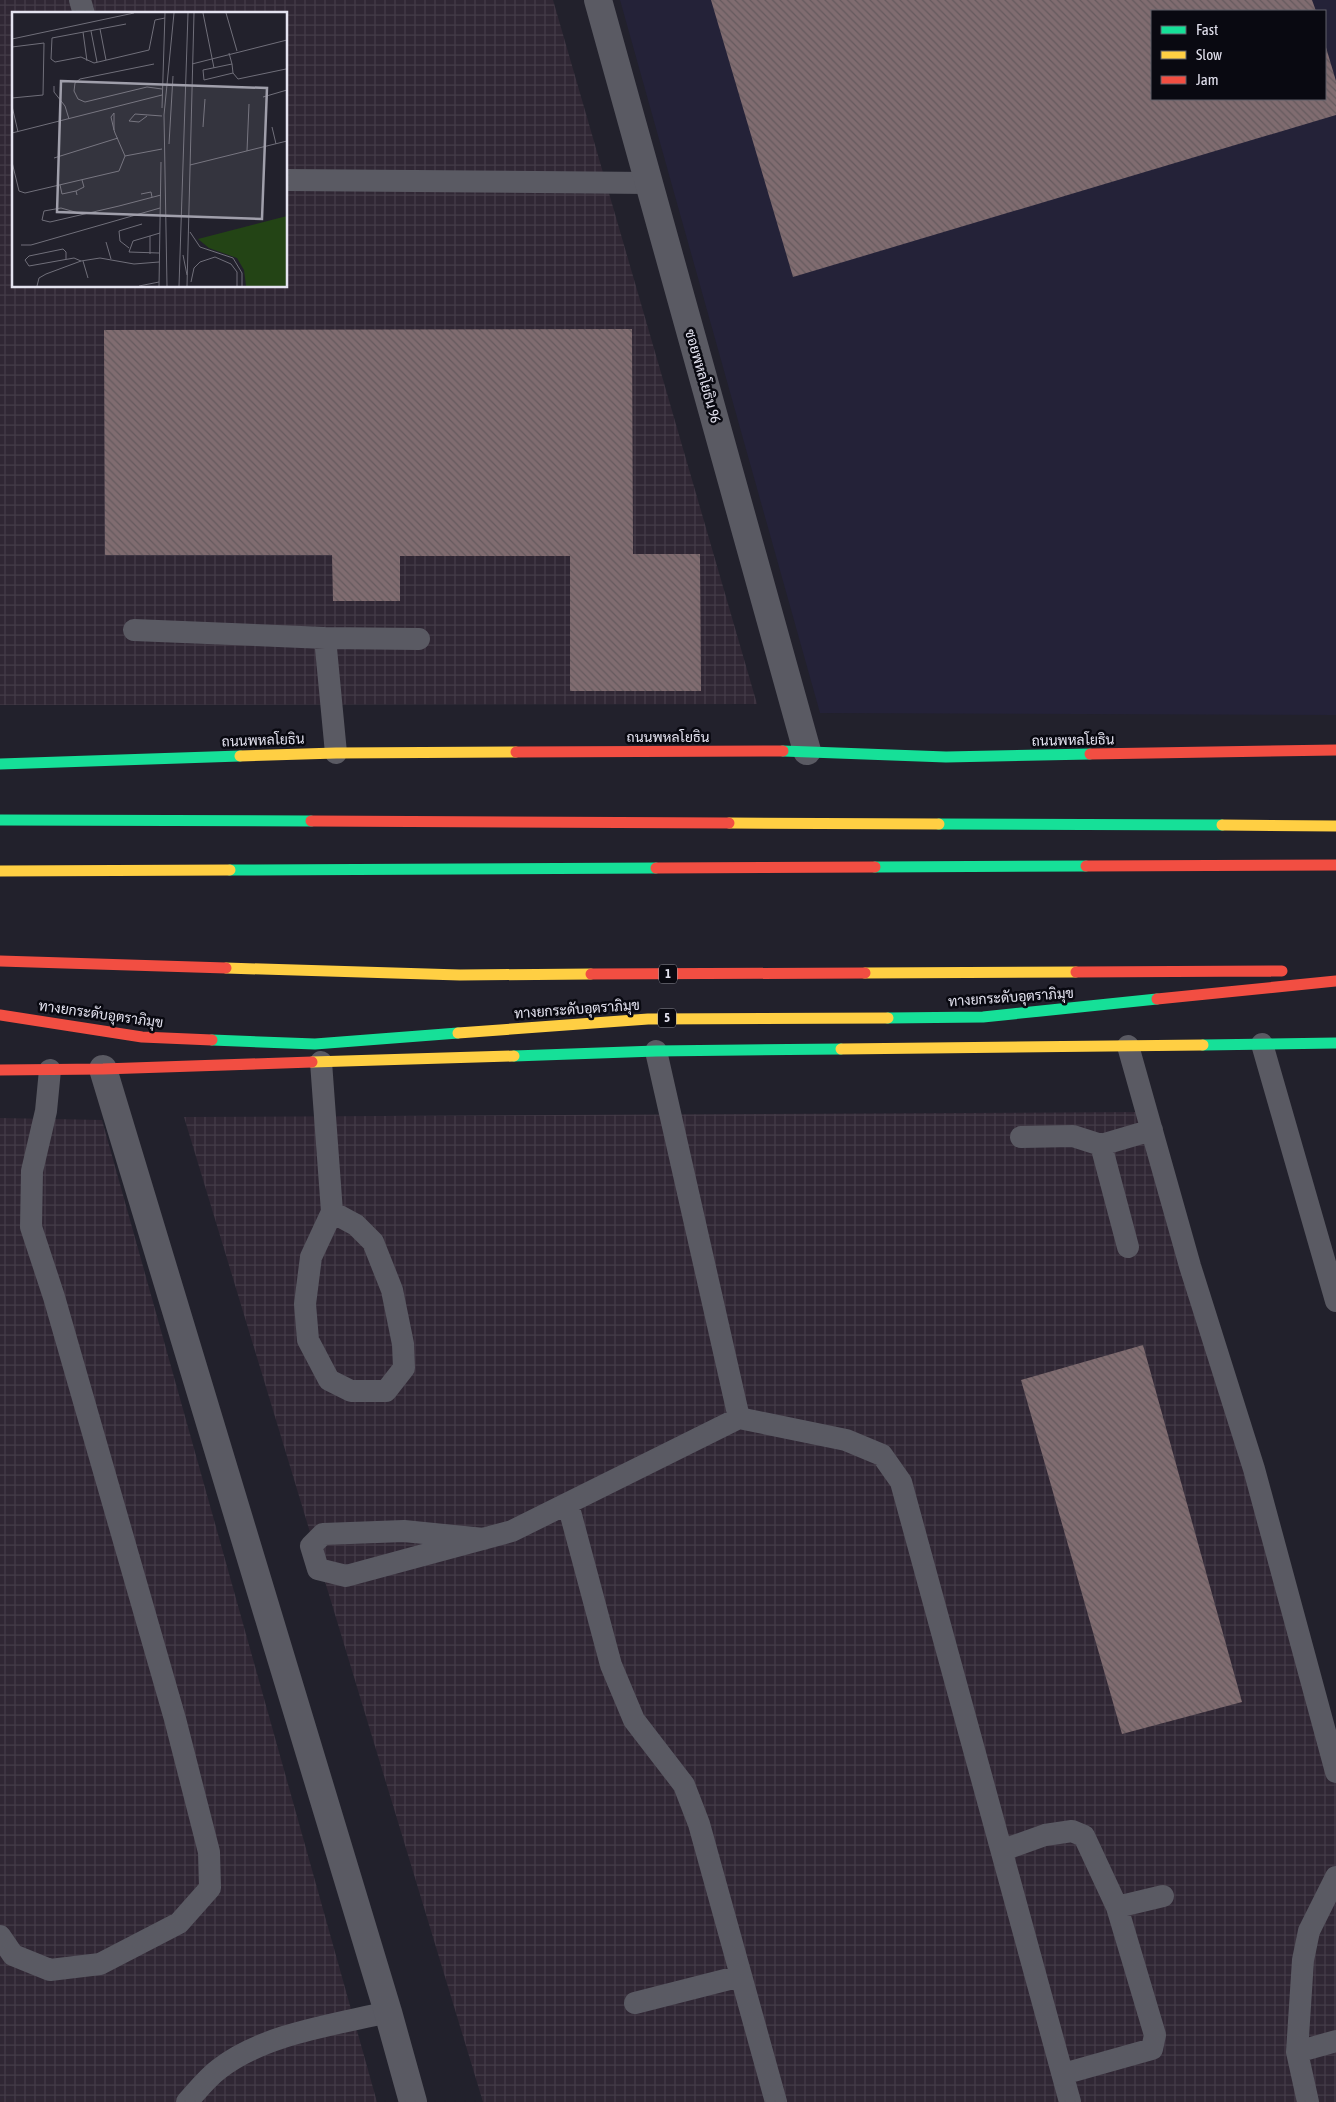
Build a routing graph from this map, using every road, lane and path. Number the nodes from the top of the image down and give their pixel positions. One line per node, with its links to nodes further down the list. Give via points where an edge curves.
1 (598, 0): 3 (street, ซอยพหลโยธิน 96)
2 (288, 180): 3 (lane)
3 (649, 183): 8 (street, ซอยพหลโยธิน 96)
4 (134, 630): 5 (lane)
5 (325, 638): 6 (lane); 9 (lane)
6 (419, 639)
7 (1336, 748): 8 (main road, ถนนพหลโยธิน, via 946,757)
8 (808, 751): 9 (main road, ถนนพหลโยธิน)
9 (336, 753): 10 (main road, ถนนพหลโยธิน)
10 (0, 764)
11 (0, 820): 12 (main road)
12 (1336, 826)
13 (1336, 865): 14 (main road)
14 (0, 872)
15 (0, 961): 16 (main road, 1, via 460,975)
16 (1298, 970)
17 (1336, 981): 18 (main road, ทางยกระดับอุตราภิมุข / 5, via 983,1017 648,1019 315,1044 142,1038)
18 (0, 1015)
19 (1336, 1043): 20 (main road)
20 (1262, 1044): 21 (main road); 32 (lane)
21 (1128, 1046): 22 (main road); 27 (lane)
22 (656, 1051): 23 (main road); 33 (lane)
23 (321, 1062): 24 (main road); 30 (lane)
24 (104, 1069): 26 (main road); 44 (street)
25 (0, 1070): 26 (main road)
26 (50, 1070): 41 (lane, via 46,1111 32,1171 31,1226 175,1719 208,1852 210,1888 179,1923 100,1964 50,1970 13,1954)
27 (1152, 1130): 29 (lane); 36 (lane, via 1190,1266 1254,1469)
28 (1021, 1137): 29 (lane, via 1073,1136)
29 (1101, 1145): 31 (lane)
30 (332, 1212): 30 (lane, via 356,1225 372,1242 392,1290 403,1344 404,1368 386,1391 351,1391 329,1380 308,1340 305,1304 311,1257)
31 (1128, 1247)
32 (1336, 1301)
33 (739, 1418): 34 (lane); 37 (lane, via 846,1440 882,1455 901,1482)
34 (568, 1504): 35 (lane, via 512,1531); 42 (lane, via 610,1665 634,1720 684,1785 699,1824)
35 (484, 1539): 35 (lane, via 404,1531 323,1534 311,1546 318,1569 346,1576)
36 (1336, 1772)
37 (1002, 1850): 40 (lane, via 1045,1835 1072,1831 1084,1836); 47 (lane)
38 (1336, 1876): 46 (lane, via 1309,1930 1303,1960)
39 (1163, 1896): 40 (lane)
40 (1117, 1908): 47 (lane, via 1155,2035 1152,2049)
41 (0, 1936)
42 (741, 1976): 43 (lane); 50 (lane)
43 (635, 2003)
44 (388, 2012): 48 (lane, via 288,2037 251,2050 218,2069); 49 (street)
45 (1336, 2041): 46 (lane)
46 (1297, 2052): 52 (lane)
47 (1063, 2074): 51 (lane)
48 (187, 2102)
49 (413, 2102)
50 (776, 2102)
51 (1070, 2102)
52 (1308, 2102)

